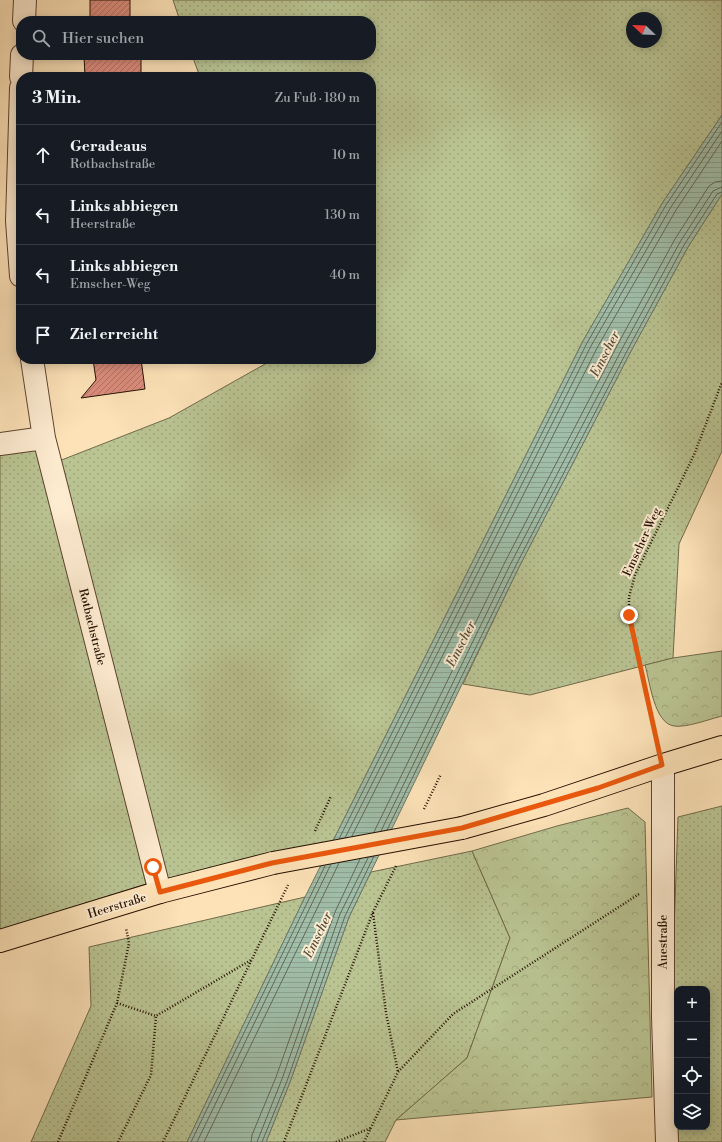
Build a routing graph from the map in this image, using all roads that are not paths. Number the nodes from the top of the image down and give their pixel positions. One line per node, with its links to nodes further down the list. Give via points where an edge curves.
1 (25, 0): 2 (street)
2 (24, 16)
3 (22, 60): 4 (street)
4 (21, 72)
5 (33, 364): 6 (street, Rotbachstraße)
6 (44, 438): 7 (street); 10 (street, Rotbachstraße)
7 (0, 444)
8 (722, 747): 9 (main road, Heerstraße)
9 (662, 765): 10 (main road, Heerstraße, bridge, via 598,788 462,828 272,863); 12 (street, Auestraße, via 663,1017)
10 (160, 892): 11 (main road, Heerstraße)
11 (0, 941)
12 (667, 1142)

